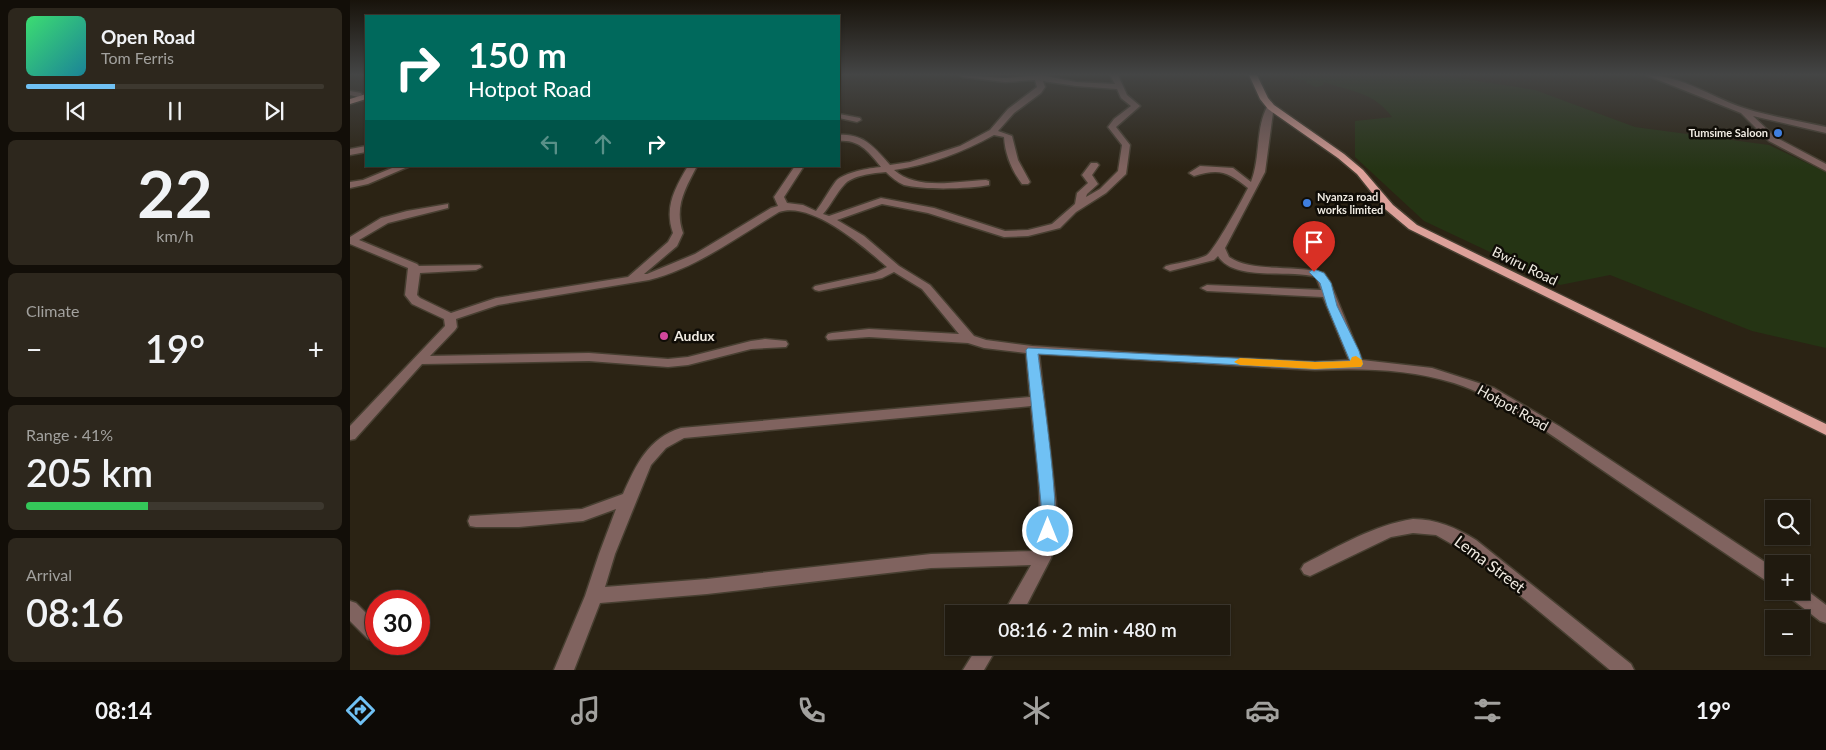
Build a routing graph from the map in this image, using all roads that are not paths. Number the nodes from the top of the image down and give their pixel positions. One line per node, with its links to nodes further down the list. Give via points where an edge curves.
1 (1017, 106): 9 (street)
2 (1136, 106): 24 (street, via 1112,127 1126,145 1123,172 1103,191)
3 (1732, 106): 5 (street)
4 (1271, 107): 23 (street, via 1260,173); 48 (main road, Bwiru Road, via 1360,172 1389,207 1413,227)
5 (1744, 111): 8 (street); 17 (street, via 1772,139)
6 (840, 116): 7 (street)
7 (857, 120)
8 (1826, 130)
9 (993, 132): 18 (street, via 953,152); 20 (street, via 1008,136 1009,147)
10 (840, 138): 18 (street, via 848,136 869,147)
11 (365, 149): 12 (street)
12 (350, 152)
13 (1094, 165): 24 (street, via 1087,175 1093,184 1082,193)
14 (403, 167): 22 (street)
15 (692, 167): 35 (street, via 676,198 677,237)
16 (799, 167): 26 (street, via 779,197)
17 (1826, 168)
18 (889, 169): 21 (street, via 899,179 917,184); 27 (street, via 843,180)
19 (1194, 173): 23 (street, via 1200,169 1233,171)
20 (1025, 182)
21 (986, 183)
22 (350, 185)
23 (1252, 187): 29 (street)
24 (1080, 204): 27 (street, via 1056,226 1018,234 998,233 920,207 881,201)
25 (444, 206): 28 (street, via 382,220)
26 (784, 206): 27 (street, via 799,207); 35 (street, via 694,260 666,272)
27 (823, 217): 31 (street, via 860,238)
28 (351, 240): 34 (street, via 408,263)
29 (1220, 248): 32 (street, via 1210,258); 33 (street, via 1224,259)
30 (476, 267): 34 (street)
31 (896, 268): 36 (street, via 878,276); 42 (street, via 933,293)
32 (1170, 268)
33 (1254, 269): 38 (street); 39 (street, via 1314,272 1323,278)
34 (415, 270): 40 (street, via 411,295 416,301)
35 (632, 280): 40 (street, via 496,302)
36 (819, 288)
37 (1207, 288): 38 (street)
38 (1252, 289): 39 (street)
39 (1328, 294): 46 (street)
40 (450, 317): 45 (street, via 451,328)
41 (832, 337): 42 (street, Hotpot Road, via 869,333)
42 (970, 339): 44 (street, Hotpot Road)
43 (782, 344): 45 (street, via 751,345 668,363 589,357)
44 (1032, 350): 46 (street, Hotpot Road, via 1315,366); 47 (street)
45 (418, 360): 49 (street)
46 (1357, 364): 54 (street, Hotpot Road, via 1432,372 1489,391 1554,430)
47 (1036, 401): 50 (street, via 681,433 653,452); 52 (street, via 1048,503 1048,531)
48 (1826, 430)
49 (350, 435)
50 (629, 498): 51 (street, via 583,515); 55 (street)
51 (476, 521)
52 (1043, 558): 55 (street, via 896,565); 57 (street)
53 (1310, 569): 64 (street, Lema Street, via 1372,538 1402,528 1434,528 1461,538)
54 (1765, 571)
55 (594, 596): 62 (street)
56 (1807, 600): 59 (street)
57 (1018, 605)
58 (350, 609): 60 (street)
59 (1826, 614)
60 (365, 624)
61 (983, 655): 63 (street)
62 (564, 670)
63 (973, 670)
64 (1624, 670)

